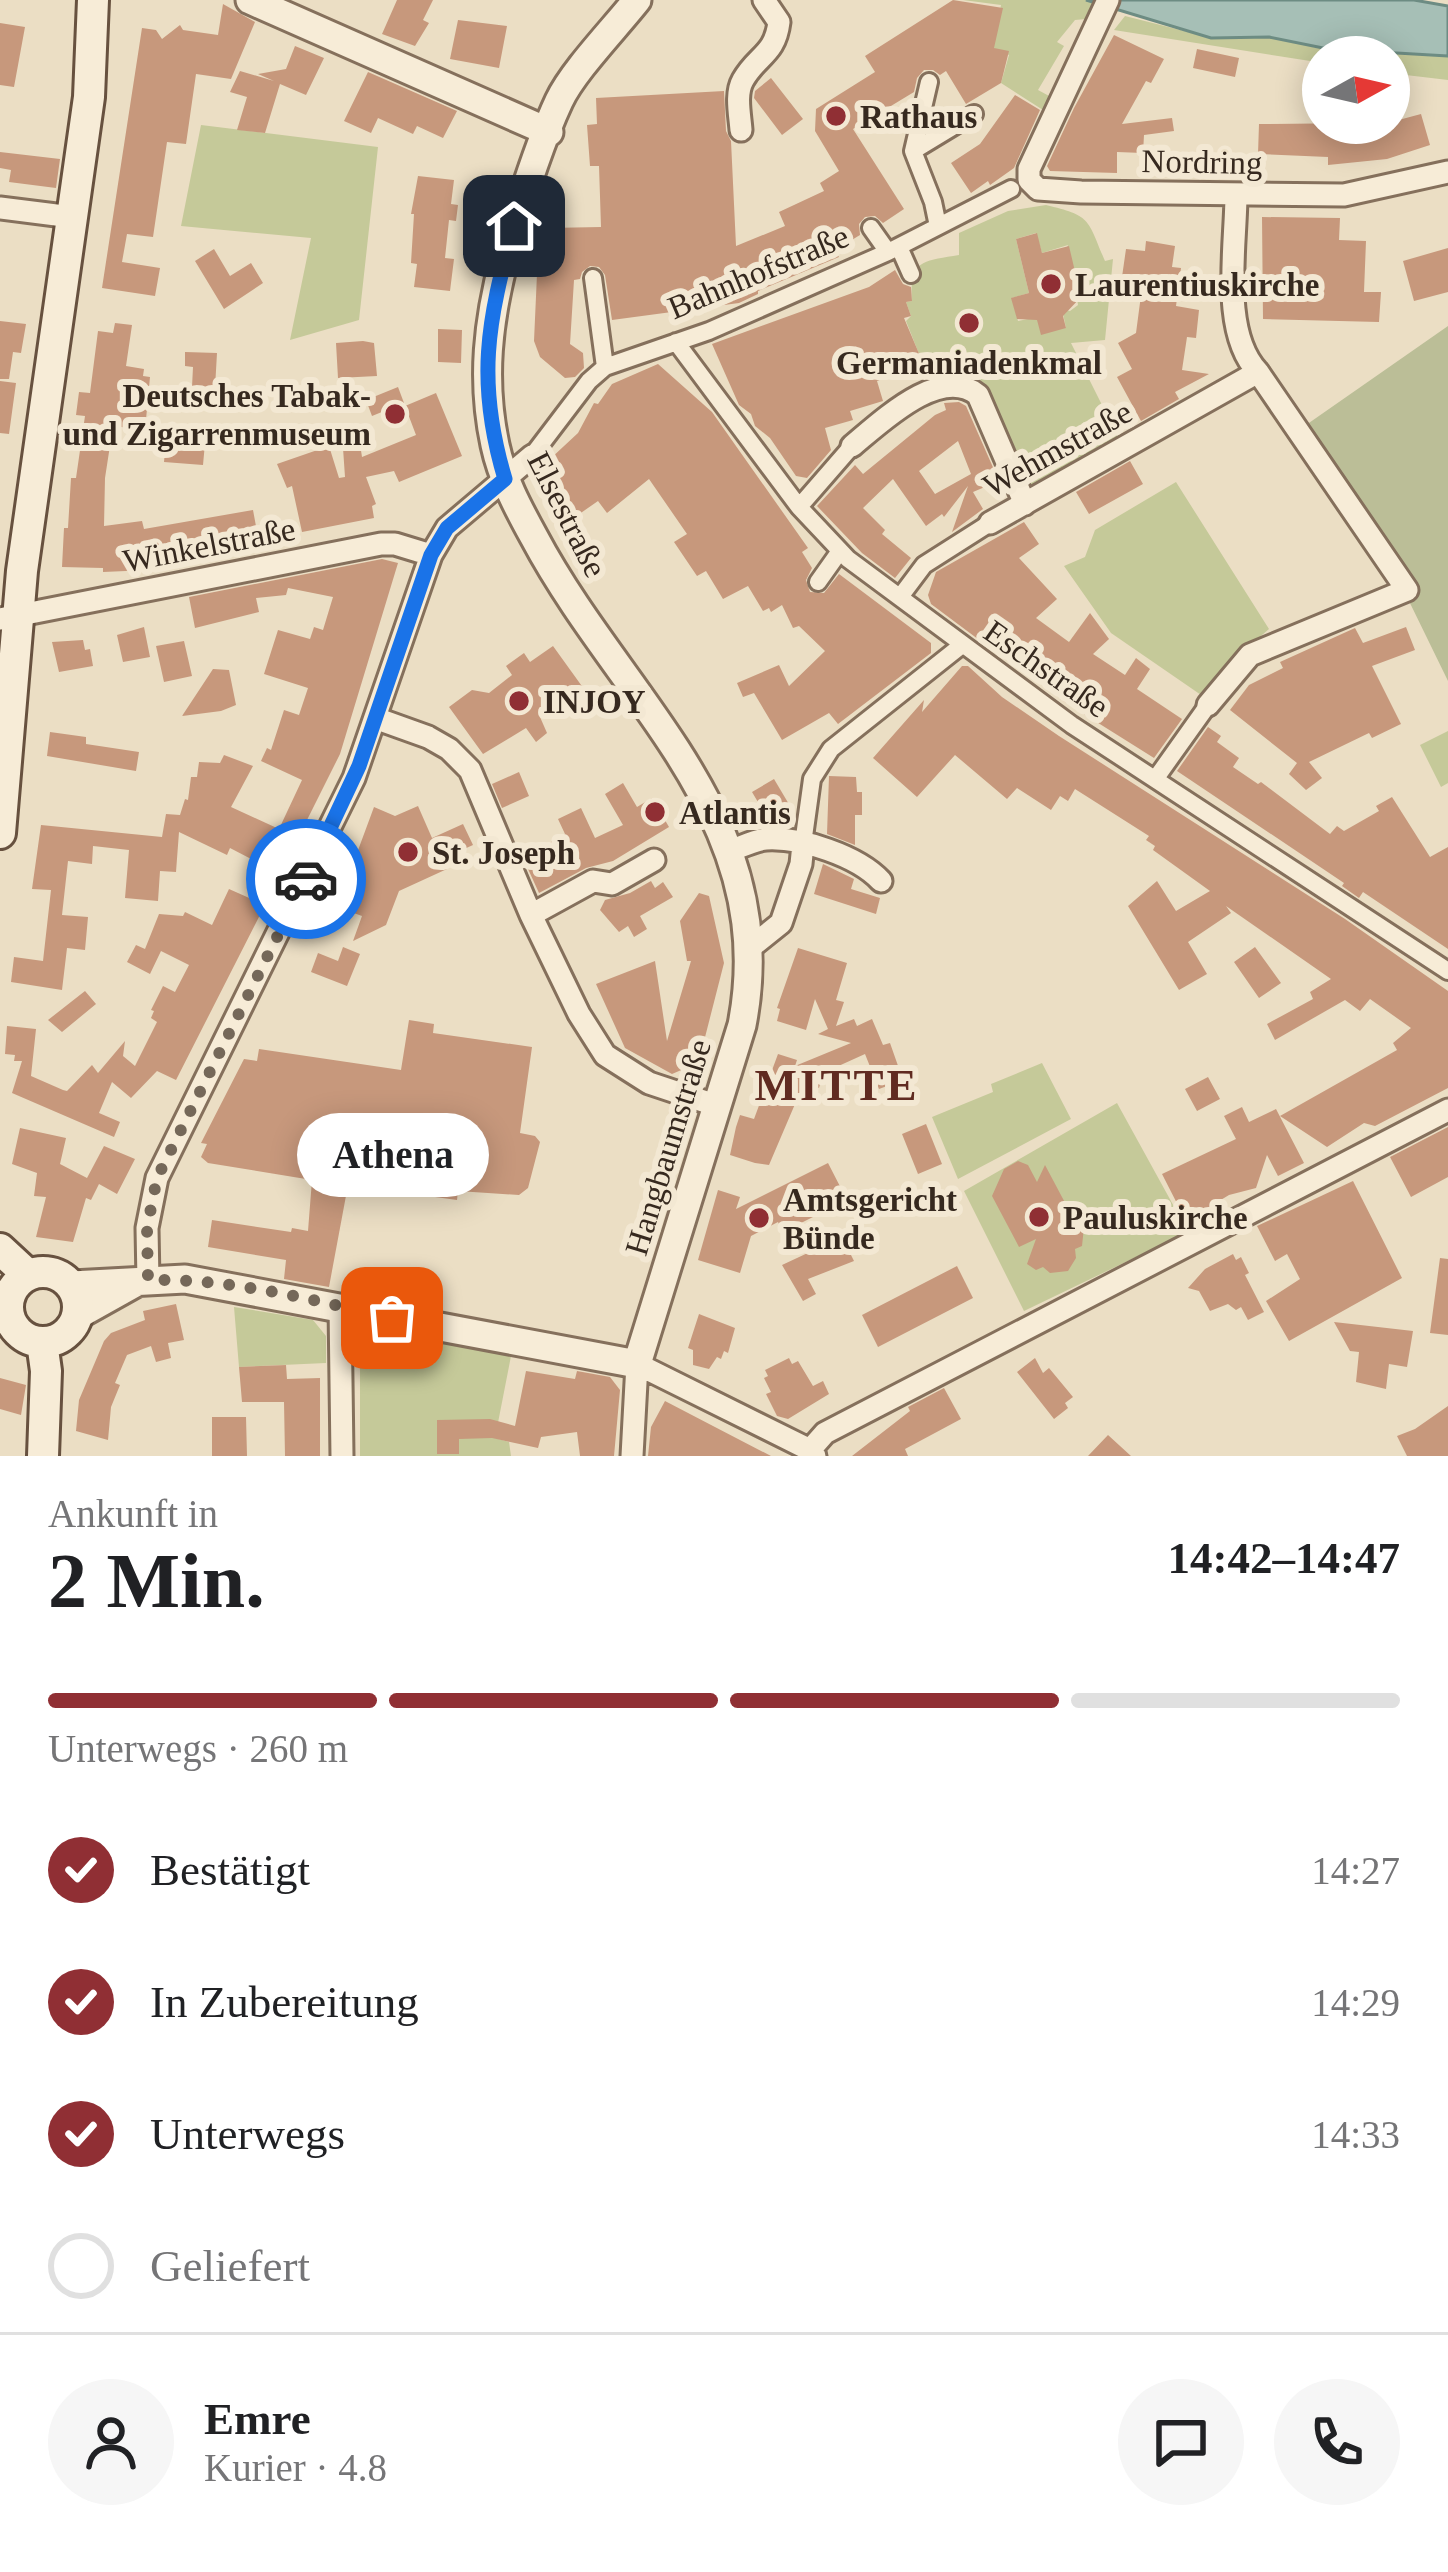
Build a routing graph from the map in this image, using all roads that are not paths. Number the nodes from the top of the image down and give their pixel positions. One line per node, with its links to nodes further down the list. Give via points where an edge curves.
1 (94, 0): 16 (main road)
2 (637, 0): 10 (street, Elsestraße, via 560,98)
3 (655, 0): 10 (street, Elsestraße)
4 (761, 1): 9 (street, via 779,22 777,42 742,81)
5 (266, 3): 10 (street)
6 (1105, 7): 13 (street)
7 (929, 82): 11 (street)
8 (974, 114): 11 (street)
9 (741, 130)
10 (549, 132): 27 (street, Elsestraße, via 514,226 487,341 488,405)
11 (913, 151): 17 (street)
12 (1448, 172): 14 (street, Nordring, via 1345,195)
13 (1020, 184): 14 (street, Nordring); 17 (street, Bahnhofstraße)
14 (1236, 194): 24 (street, via 1234,332)
15 (0, 208): 16 (street)
16 (72, 217): 35 (main road)
17 (938, 226): 19 (street, Bahnhofstraße)
18 (871, 228): 19 (street, Bahnhofstraße)
19 (893, 250): 20 (street, Bahnhofstraße); 22 (street, Bahnhofstraße)
20 (911, 274)
21 (593, 278): 23 (street)
22 (676, 343): 23 (street, Bahnhofstraße); 29 (street, Eschstraße, via 774,486)
23 (605, 368): 26 (street)
24 (1258, 371): 28 (street, Wehmstraße); 37 (street, via 1407,590 1250,655)
25 (853, 446): 28 (street, via 902,404 951,385 969,387); 29 (street)
26 (532, 456): 27 (street)
27 (505, 479): 32 (street, via 447,528); 40 (street, Elsestraße, via 551,568 664,728)
28 (1024, 504): 30 (street, Wehmstraße)
29 (799, 507): 31 (street, Eschstraße)
30 (989, 523): 34 (street, Wehmstraße, via 924,565)
31 (840, 551): 33 (street); 34 (street, Eschstraße)
32 (431, 555): 35 (street, Winkelstraße, via 381,544); 38 (street)
33 (818, 582)
34 (900, 597): 36 (street, Eschstraße)
35 (10, 617): 41 (main road)
36 (962, 645): 39 (street, Eschstraße, via 1067,731); 42 (street, via 831,749 812,779)
37 (1208, 705): 39 (street)
38 (375, 718): 46 (street, via 428,737 470,770); 52 (street, via 338,814 157,1178)
39 (1156, 778): 48 (street, Eschstraße, via 1208,821)
40 (717, 823): 43 (street, Hangbaumstraße)
41 (0, 833)
42 (802, 844): 43 (street, via 764,839); 45 (street, via 868,867); 47 (street, via 781,923)
43 (730, 851): 47 (street, Hangbaumstraße)
44 (654, 860): 46 (street)
45 (881, 881)
46 (531, 914): 49 (street, via 605,1055 649,1083)
47 (751, 947): 49 (street, Hangbaumstraße, via 742,1025)
48 (1448, 970)
49 (715, 1105): 56 (street, Hangbaumstraße)
50 (1448, 1110): 58 (street, via 825,1433)
51 (0, 1249): 53 (main road)
52 (142, 1281): 54 (street, via 185,1280); 55 (street)
53 (13, 1282): 55 (main road, via 44,1270 60,1275); 55 (main road, via 10,1321 18,1332)
54 (340, 1306): 56 (street); 59 (street)
55 (64, 1320): 57 (main road)
56 (637, 1364): 58 (street); 60 (street)
57 (44, 1446)
58 (812, 1453)
59 (342, 1456)
60 (632, 1456)

